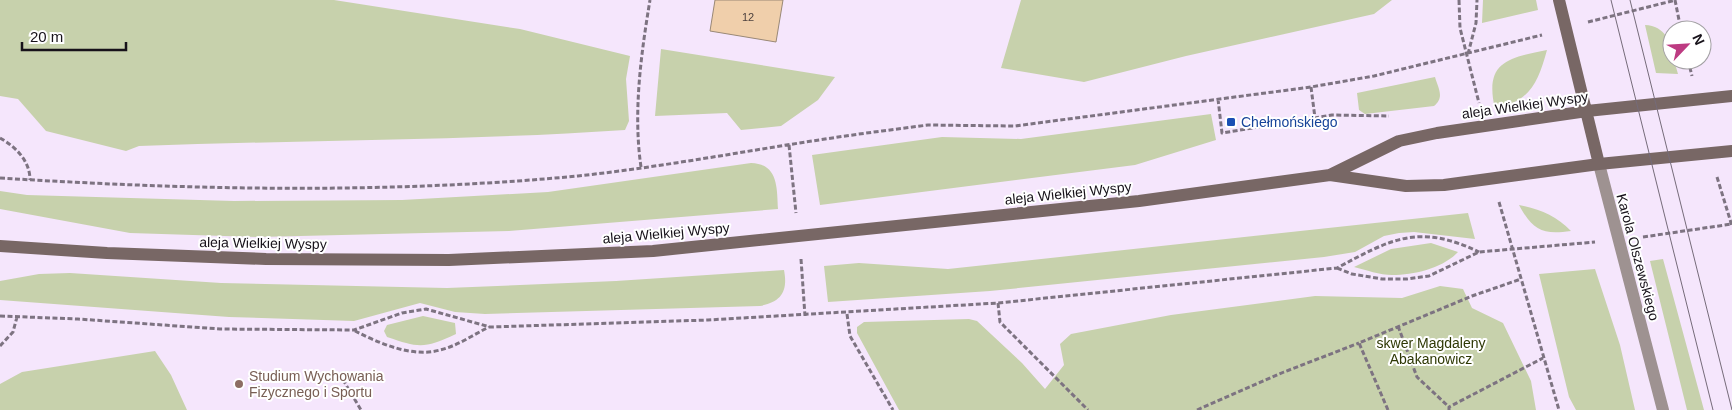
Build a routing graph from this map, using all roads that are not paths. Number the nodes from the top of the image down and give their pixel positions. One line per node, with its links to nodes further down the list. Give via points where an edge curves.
1 (1559, 0): 3 (main road, Karola Olszewskiego)
2 (1732, 96): 3 (main road, aleja Wielkiej Wyspy)
3 (1586, 111): 5 (main road, Karola Olszewskiego); 6 (main road, aleja Wielkiej Wyspy, via 1437,132 1399,142)
4 (1732, 150): 5 (main road, aleja Wielkiej Wyspy)
5 (1599, 164): 6 (main road, aleja Wielkiej Wyspy, via 1406,186); 8 (street, Karola Olszewskiego)
6 (1330, 175): 7 (main road, aleja Wielkiej Wyspy, via 1139,201 653,251 449,260 275,259)
7 (0, 246)
8 (1663, 410)

